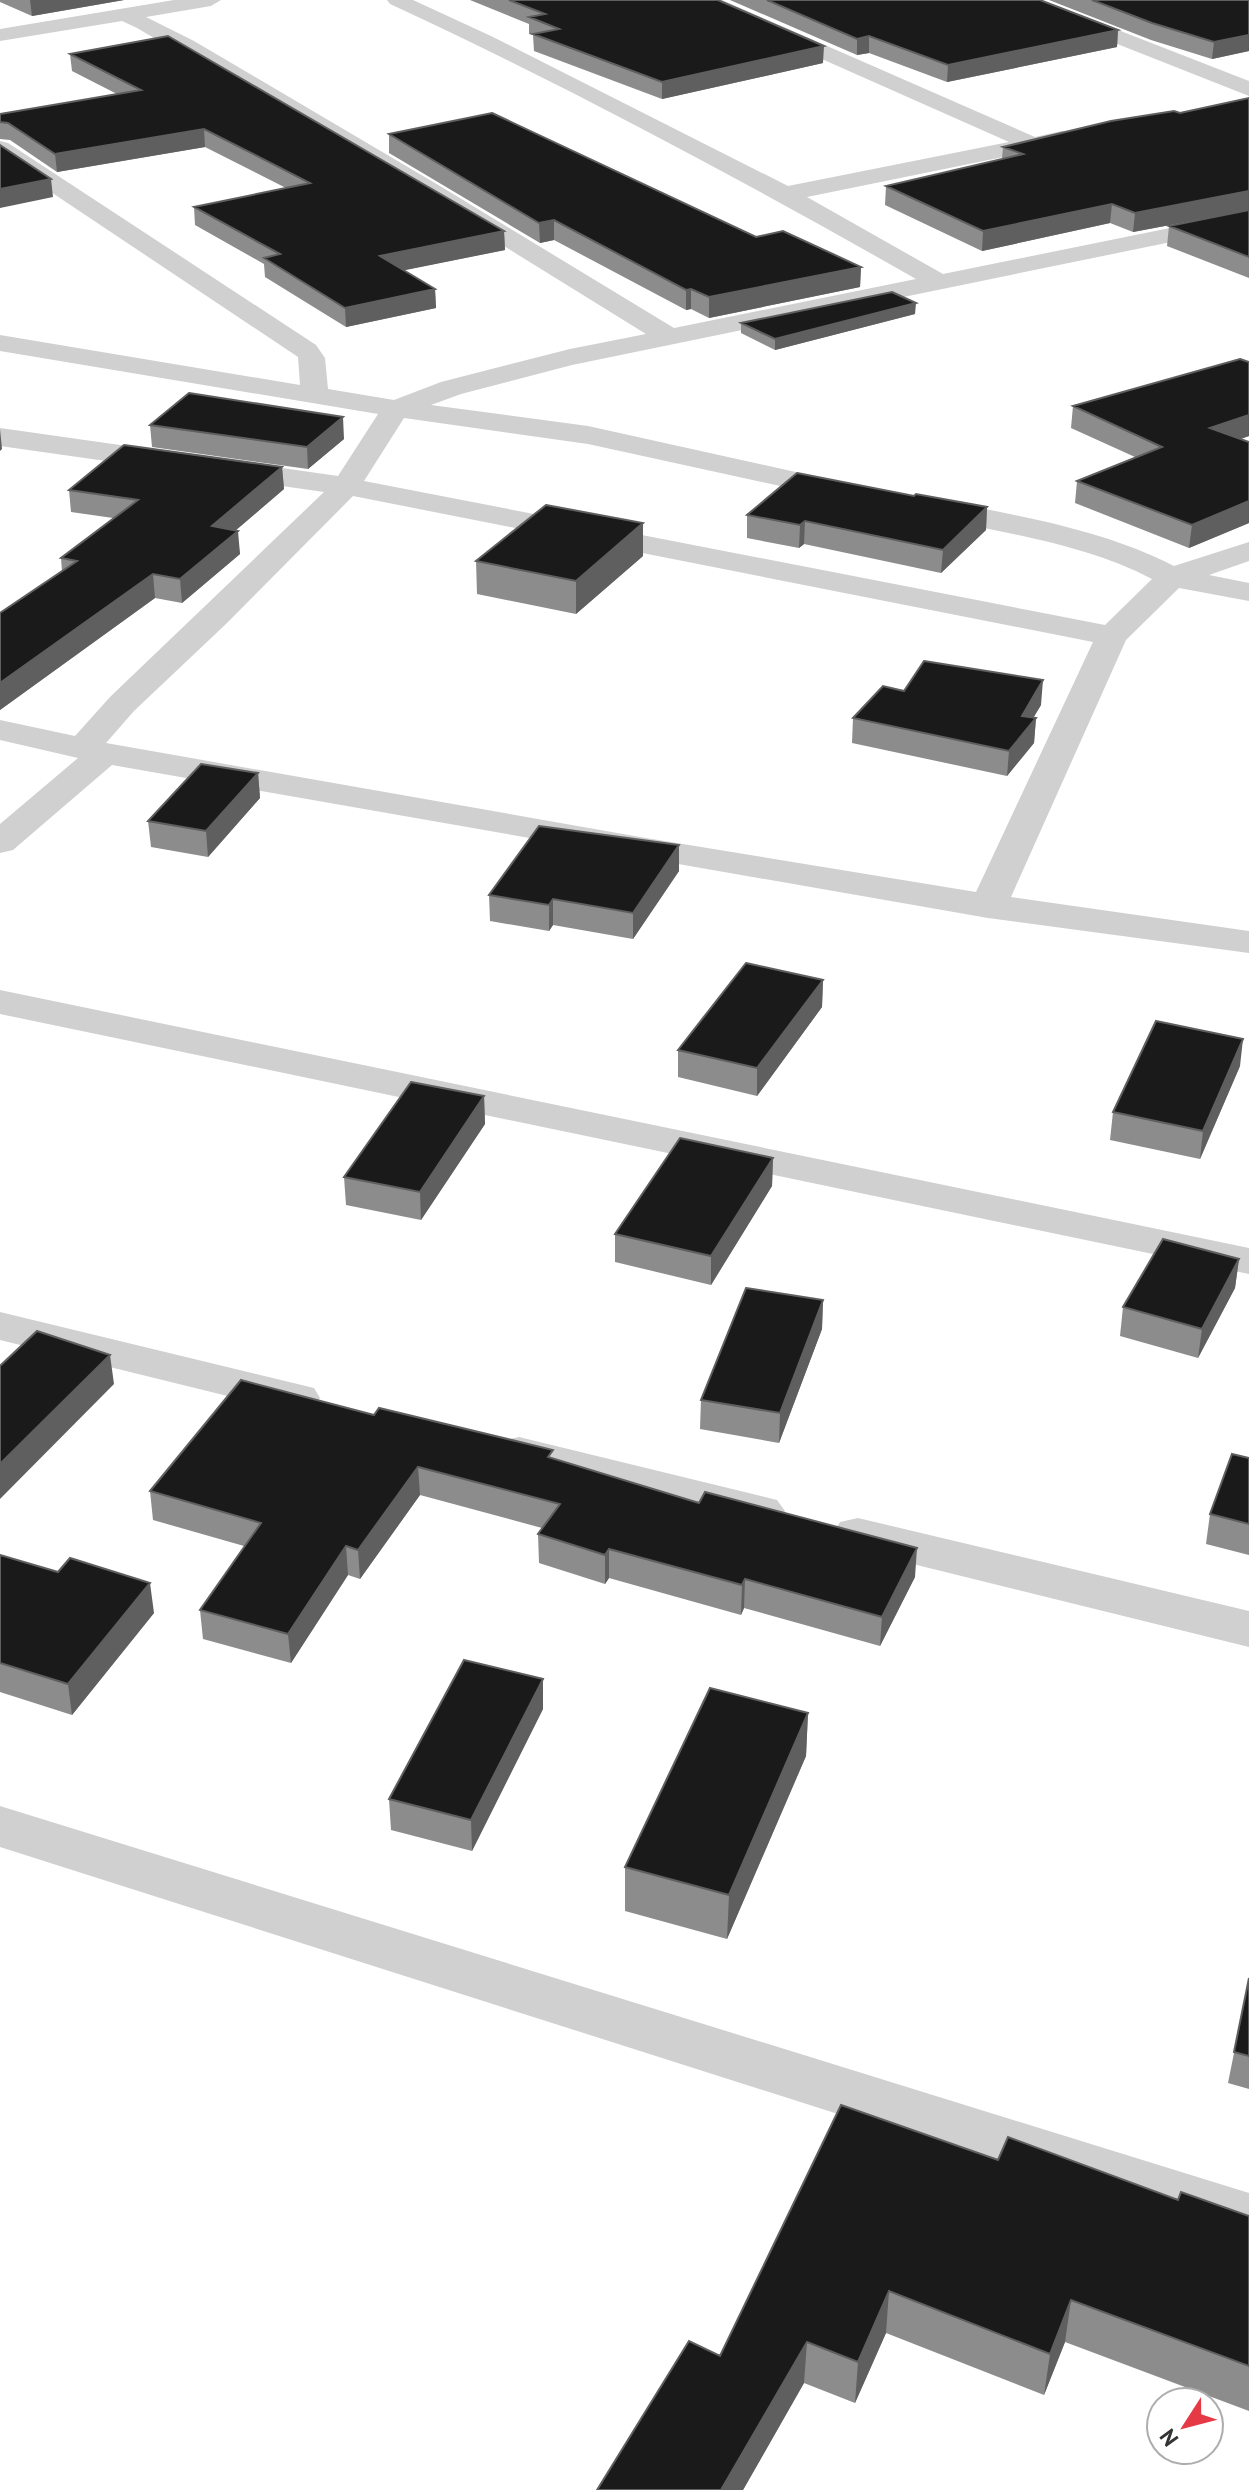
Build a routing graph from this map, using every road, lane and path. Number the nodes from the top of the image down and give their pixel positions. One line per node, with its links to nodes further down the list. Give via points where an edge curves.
1 (211, 0): 5 (street)
2 (397, 0): 11 (street)
3 (705, 0): 9 (street)
4 (1023, 0): 7 (street)
5 (123, 14): 6 (street); 14 (street, via 165,31)
6 (0, 35)
7 (1244, 99)
8 (1079, 135): 9 (street)
9 (1033, 144): 11 (street)
10 (0, 148): 16 (street, via 307,351)
11 (785, 194): 13 (street)
12 (1249, 219): 13 (street)
13 (941, 283): 14 (street)
14 (670, 337): 17 (street, via 466,384)
15 (0, 343): 16 (street)
16 (315, 396): 17 (street)
17 (396, 409): 19 (street); 20 (street, via 588,435)
18 (0, 437): 19 (street)
19 (346, 486): 25 (street); 27 (street, via 122,704)
20 (870, 496)
21 (901, 502): 23 (street, via 1021,525 1136,558)
22 (1249, 551): 23 (street)
23 (1172, 577): 24 (street); 25 (street)
24 (1249, 592)
25 (1112, 636): 29 (street)
26 (0, 730): 27 (street)
27 (93, 751): 28 (street); 29 (street)
28 (0, 842)
29 (988, 907): 30 (street)
30 (1249, 942)
31 (4, 1008): 32 (street)
32 (1249, 1261)
33 (0, 1326): 34 (street)
34 (338, 1408)
35 (477, 1442): 36 (street)
36 (1249, 1629)
37 (0, 1826): 38 (street)
38 (1249, 2219)

